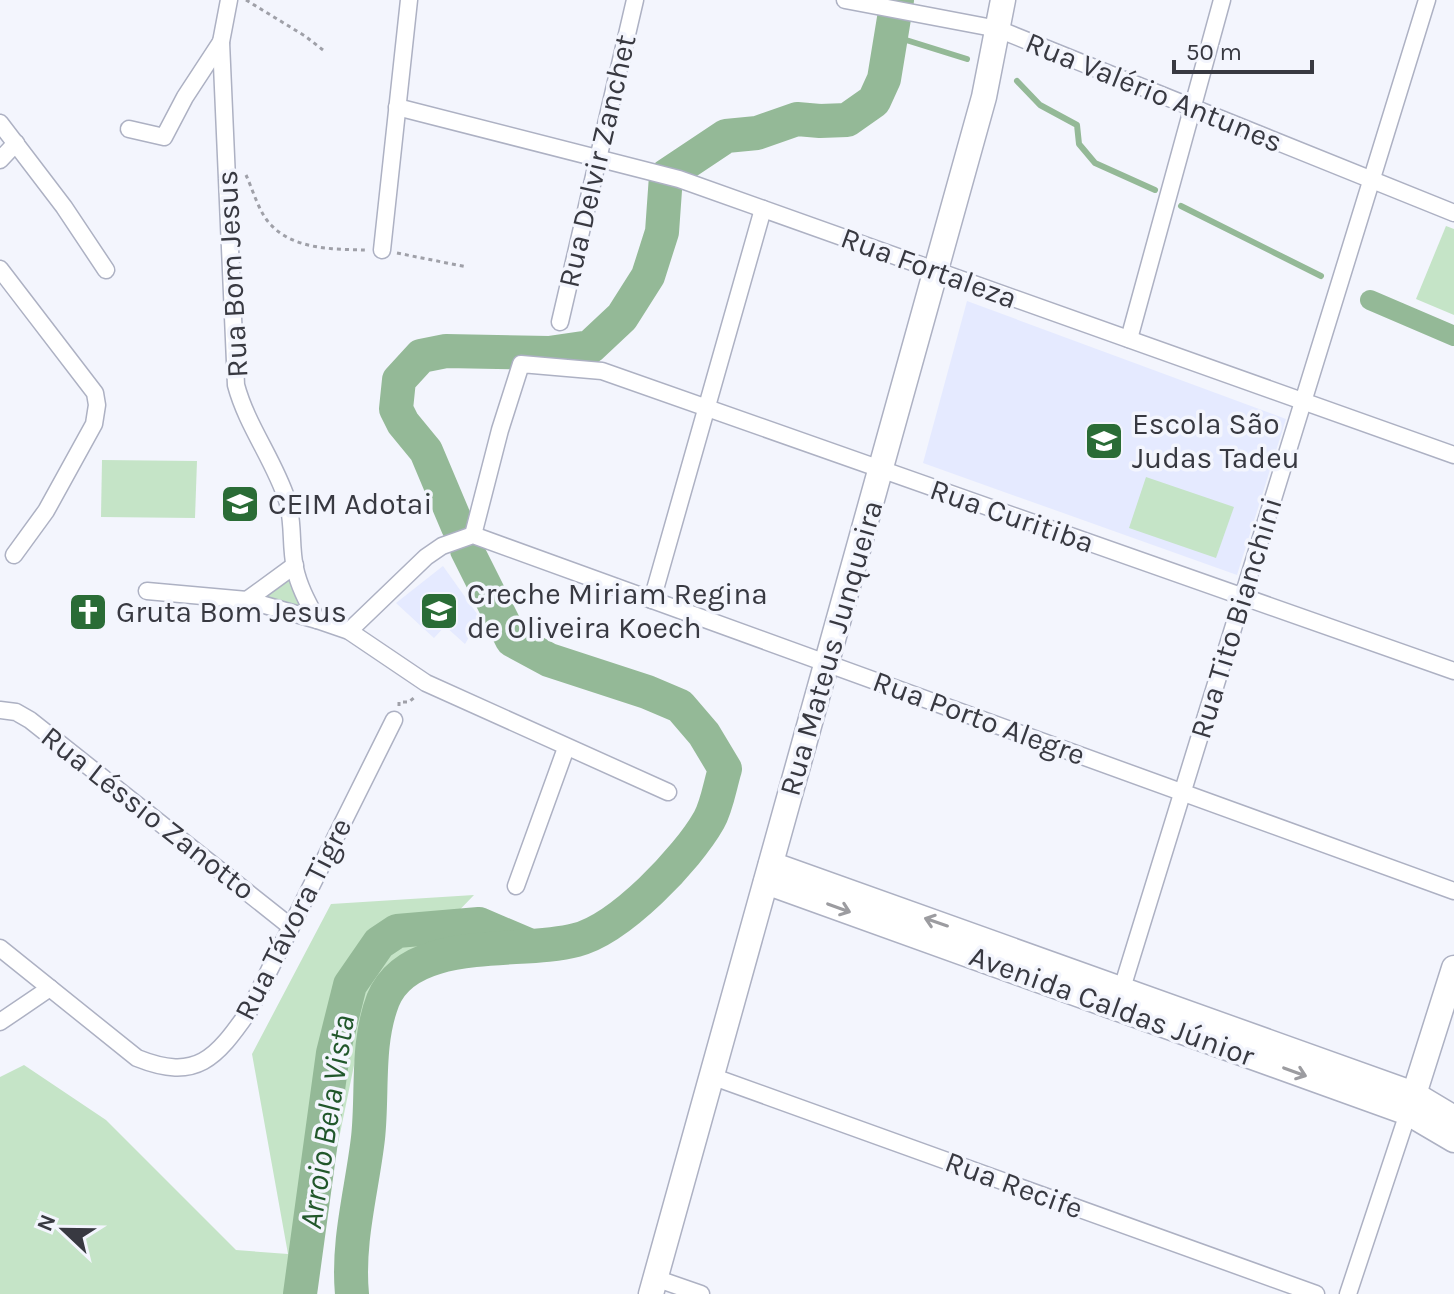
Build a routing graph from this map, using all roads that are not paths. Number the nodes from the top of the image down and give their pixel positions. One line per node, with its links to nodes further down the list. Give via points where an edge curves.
1 (229, 0): 9 (street, Rua Bom Jesus)
2 (409, 0): 10 (street)
3 (635, 0): 15 (street, Rua Delvir Zanchet)
4 (845, 0): 8 (street, Rua Valério Antunes)
5 (1003, 0): 8 (main road, Rua Mateus Junqueira)
6 (1222, 0): 11 (street)
7 (1427, 0): 17 (street, Rua Tito Bianchini)
8 (998, 29): 11 (street, Rua Valério Antunes); 23 (main road, Rua Mateus Junqueira)
9 (221, 42): 13 (street, via 164,137); 32 (street, Rua Bom Jesus, via 236,385 286,498)
10 (397, 107): 15 (street, Rua Fortaleza); 20 (street)
11 (1192, 107): 17 (street, Rua Valério Antunes); 25 (street)
12 (0, 123): 14 (street)
13 (129, 129)
14 (16, 143): 16 (street); 22 (street)
15 (598, 158): 18 (street, Rua Fortaleza); 24 (street, Rua Delvir Zanchet)
16 (0, 160)
17 (1371, 180): 19 (street, Rua Valério Antunes); 26 (street, Rua Tito Bianchini)
18 (763, 209): 23 (street, Rua Fortaleza); 27 (street)
19 (1454, 213)
20 (382, 250)
21 (0, 269): 31 (street, via 95,393 97,405 94,424 63,482)
22 (106, 270)
23 (936, 271): 25 (street, Rua Fortaleza); 29 (main road, Rua Mateus Junqueira)
24 (560, 322)
25 (1129, 339): 26 (street, Rua Fortaleza)
26 (1303, 401): 28 (street, Rua Fortaleza); 34 (street, Rua Tito Bianchini)
27 (707, 408): 29 (street, Rua Curitiba); 30 (street, Rua Curitiba, via 602,371 521,364); 36 (street)
28 (1454, 455)
29 (880, 470): 34 (street, Rua Curitiba); 39 (main road, Rua Mateus Junqueira)
30 (473, 535): 36 (street, Rua Porto Alegre); 38 (street, via 426,557)
31 (14, 555)
32 (295, 565): 35 (street); 37 (street, Rua Bom Jesus)
33 (147, 591): 35 (street)
34 (1243, 596): 40 (street, Rua Curitiba); 45 (street, Rua Tito Bianchini)
35 (247, 600): 37 (street)
36 (652, 600): 39 (street, Rua Porto Alegre)
37 (317, 620): 38 (street)
38 (349, 631): 43 (street, via 426,683)
39 (827, 663): 45 (street, Rua Porto Alegre); 46 (main road, Rua Mateus Junqueira)
40 (1454, 671)
41 (0, 710): 49 (street, Rua Léssio Zanotto, via 30,720)
42 (394, 720): 49 (street, Rua Távora Tigre)
43 (566, 748): 44 (street); 47 (street)
44 (668, 792)
45 (1182, 792): 48 (street, Rua Porto Alegre); 53 (street, Rua Tito Bianchini)
46 (768, 873): 53 (main road, Avenida Caldas Júnior); 55 (main road, Rua Mateus Junqueira)
47 (516, 886)
48 (1454, 891)
49 (291, 927): 52 (street, Rua Távora Tigre, via 249,1011 227,1042 205,1061 185,1068 160,1067 137,1058)
50 (0, 948): 52 (street, Rua Távora Tigre)
51 (1454, 968): 56 (main road)
52 (50, 988): 54 (street)
53 (1119, 997): 56 (main road, Avenida Caldas Júnior)
54 (0, 1022)
55 (711, 1076): 59 (main road, Rua Mateus Junqueira); 61 (street, Rua Recife)
56 (1411, 1103): 57 (main road, Avenida Caldas Júnior); 58 (main road, Avenida Caldas Júnior); 62 (street)
57 (1454, 1118)
58 (1454, 1140)
59 (653, 1286): 60 (street)
60 (701, 1294)
61 (1316, 1294)
62 (1348, 1294)

